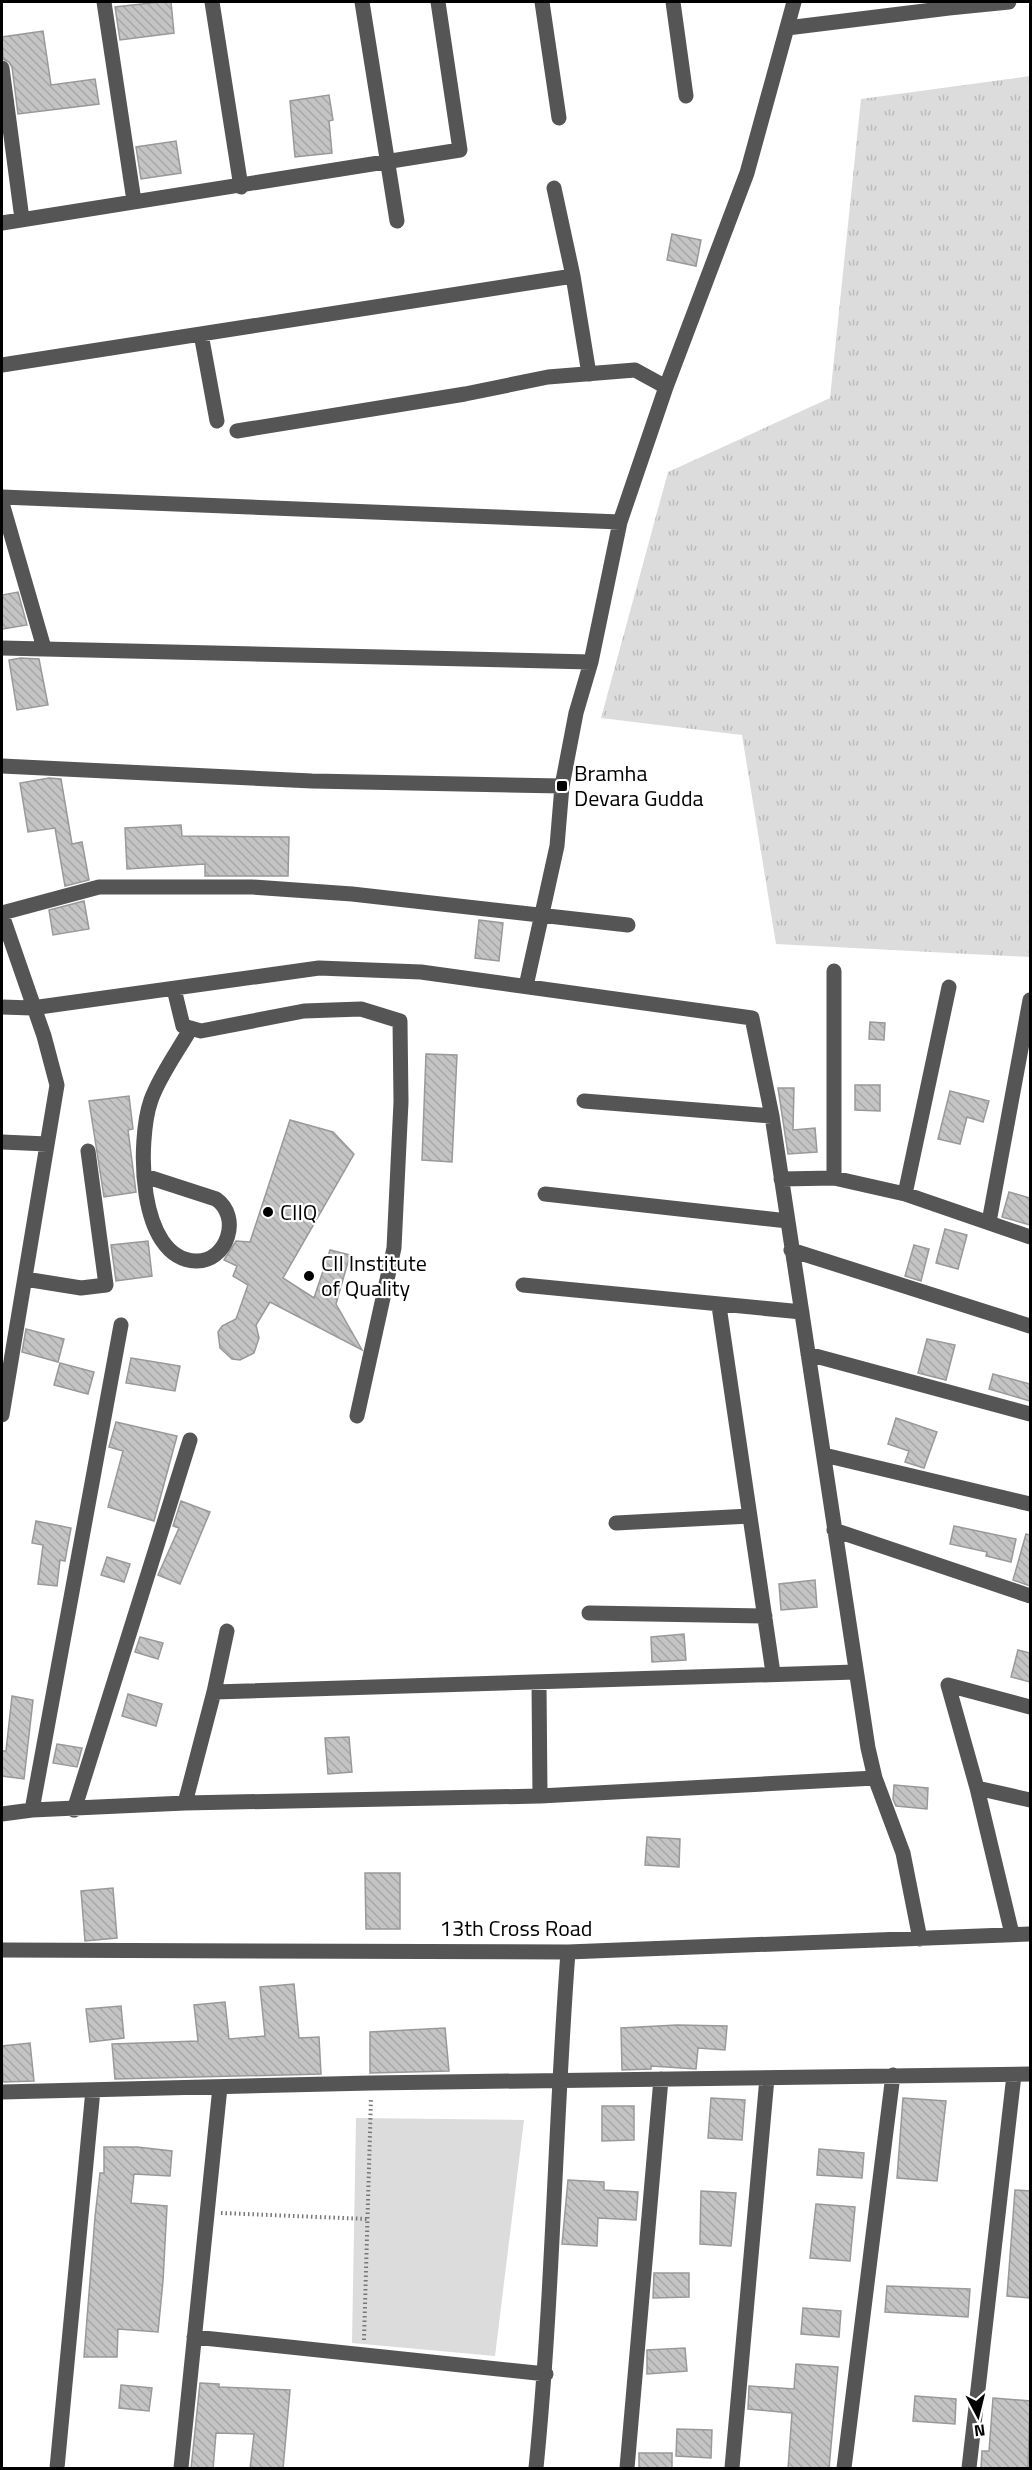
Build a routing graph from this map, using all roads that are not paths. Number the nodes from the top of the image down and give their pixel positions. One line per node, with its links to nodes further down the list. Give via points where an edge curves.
1 (104, 2): 17 (street)
2 (212, 2): 15 (street)
3 (362, 2): 14 (street)
4 (438, 2): 14 (street, via 460,150)
5 (542, 2): 13 (street)
6 (673, 2): 12 (street)
7 (794, 2): 10 (street)
8 (1009, 2): 9 (street)
9 (949, 5): 10 (street)
10 (787, 28): 25 (street, via 747,173)
11 (2, 68): 18 (street)
12 (686, 96)
13 (559, 118)
14 (389, 160): 15 (street); 19 (street)
15 (241, 186): 17 (street)
16 (554, 188): 21 (street)
17 (134, 201): 18 (street)
18 (22, 219): 20 (street)
19 (397, 221)
20 (2, 223)
21 (573, 276): 22 (street); 24 (street)
22 (201, 334): 23 (street); 26 (street)
23 (2, 365)
24 (589, 374): 25 (street, via 635,370); 27 (street, via 548,377)
25 (666, 387): 30 (street)
26 (217, 421)
27 (237, 431)
28 (2, 497): 30 (street)
29 (2, 503): 32 (street)
30 (620, 522): 33 (street)
31 (2, 648): 32 (street)
32 (44, 648): 33 (street)
33 (591, 662): 35 (street)
34 (2, 766): 35 (street, via 312,782)
35 (562, 786): 37 (street, via 557,846)
36 (2, 914): 37 (street, via 99,887 252,887); 45 (street)
37 (542, 915): 38 (street); 40 (street)
38 (628, 925)
39 (834, 971): 53 (street)
40 (526, 986): 42 (street, via 421,972 319,968); 48 (street, via 752,1018)
41 (949, 987): 56 (street)
42 (174, 989): 45 (street); 46 (street, via 183,1026)
43 (1030, 1000): 58 (street)
44 (2, 1007): 45 (street)
45 (32, 1008): 50 (street, via 57,1085)
46 (190, 1028): 52 (street, via 152,1099 143,1132); 70 (street, via 201,1031 304,1011 361,1009 400,1021 401,1102 394,1248)
47 (584, 1101): 48 (street)
48 (772, 1116): 54 (street)
49 (2, 1142): 50 (street)
50 (47, 1144): 61 (street)
51 (88, 1151): 61 (street, via 106,1285 81,1288)
52 (146, 1176): 52 (street, via 151,1216 166,1249 193,1261 211,1258 218,1252 230,1228 225,1205)
53 (834, 1178): 54 (street); 56 (street)
54 (781, 1179): 57 (street)
55 (545, 1194): 57 (street)
56 (905, 1194): 58 (street)
57 (788, 1221): 60 (street)
58 (989, 1222): 59 (street)
59 (1030, 1237)
60 (791, 1250): 64 (street); 66 (street)
61 (25, 1278): 69 (street)
62 (523, 1285): 63 (street)
63 (719, 1306): 64 (street); 74 (street)
64 (802, 1311): 67 (street)
65 (121, 1324): 91 (street)
66 (1030, 1326)
67 (808, 1354): 68 (street); 72 (street)
68 (1030, 1414)
69 (2, 1415)
70 (357, 1416)
71 (189, 1440): 92 (street)
72 (824, 1455): 73 (street); 76 (street)
73 (1030, 1504)
74 (750, 1516): 75 (street); 79 (street)
75 (616, 1523)
76 (834, 1530): 77 (street); 81 (street)
77 (1030, 1596)
78 (589, 1613): 79 (street)
79 (765, 1617): 82 (street)
80 (226, 1631): 84 (street)
81 (855, 1672): 82 (street); 86 (street)
82 (773, 1673): 83 (street)
83 (539, 1683): 84 (street); 88 (street)
84 (214, 1692): 90 (street)
85 (1030, 1707): 87 (street, via 948,1685)
86 (875, 1778): 88 (street); 96 (street, via 903,1853)
87 (977, 1788): 89 (street); 94 (street)
88 (540, 1796): 90 (street)
89 (1030, 1800)
90 (185, 1803): 92 (street)
91 (32, 1810): 92 (street); 93 (street)
92 (74, 1810)
93 (2, 1814)
94 (1012, 1934): 95 (street, 13th Cross Road); 96 (street, 13th Cross Road)
95 (1030, 1934)
96 (920, 1939): 98 (street, 13th Cross Road)
97 (2, 1950): 98 (street, 13th Cross Road)
98 (568, 1952): 104 (street)
99 (1030, 2074): 101 (street)
100 (893, 2075): 101 (street); 102 (street); 115 (street)
101 (1014, 2075): 116 (street)
102 (767, 2078): 103 (street); 114 (street)
103 (662, 2079): 104 (street); 113 (street)
104 (558, 2082): 105 (street); 109 (street)
105 (220, 2087): 106 (street); 108 (street)
106 (93, 2090): 107 (street); 110 (street)
107 (2, 2092)
108 (194, 2337): 109 (street); 111 (street)
109 (546, 2374): 112 (street)
110 (57, 2469)
111 (181, 2469)
112 (536, 2469)
113 (627, 2469)
114 (732, 2469)
115 (844, 2469)
116 (969, 2469)

